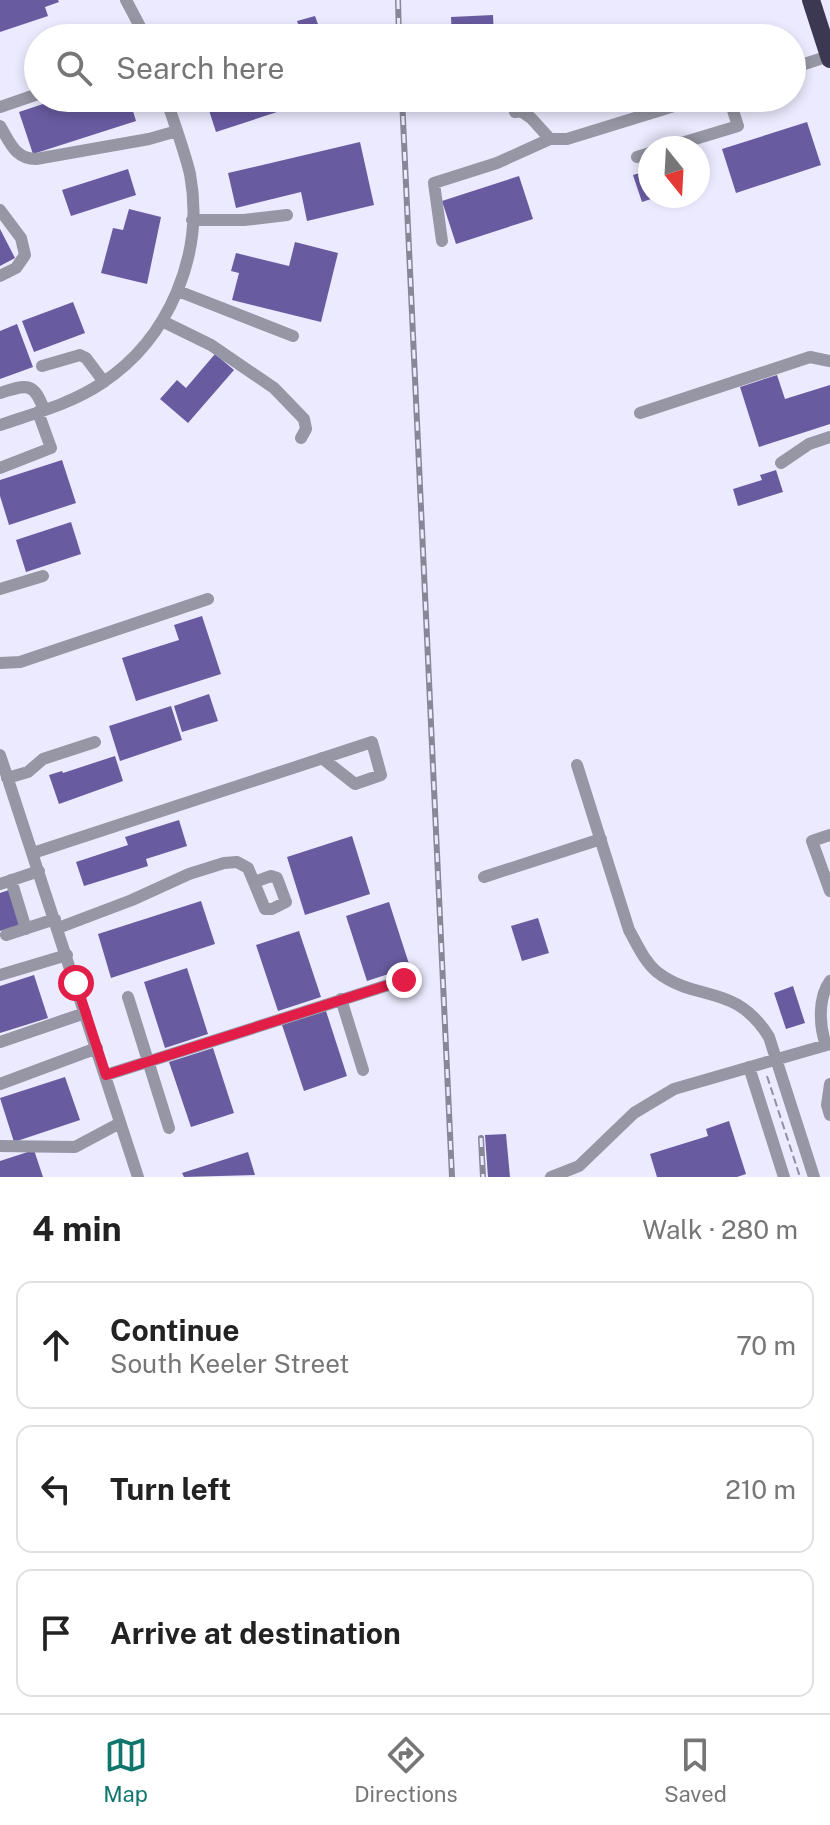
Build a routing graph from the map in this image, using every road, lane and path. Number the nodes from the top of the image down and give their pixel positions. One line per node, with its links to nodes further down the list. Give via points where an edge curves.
1 (126, 0): 3 (street)
2 (811, 0): 4 (highway)
3 (139, 24)
4 (830, 58): 5 (street)
5 (806, 64)
6 (24, 99): 7 (street)
7 (0, 107)
8 (171, 112): 13 (street)
9 (655, 112): 15 (street, via 567,139)
10 (734, 112): 14 (street, via 738,126)
11 (534, 124): 15 (street)
12 (0, 126): 13 (street, via 16,153 26,159)
13 (177, 131): 18 (street, via 190,174)
14 (705, 136)
15 (550, 139): 19 (street, via 434,183)
16 (0, 210): 20 (street, via 21,238 25,255 16,268)
17 (287, 215): 18 (street)
18 (192, 220): 21 (street)
19 (442, 241)
20 (0, 276)
21 (178, 291): 22 (street); 23 (street)
22 (162, 321): 26 (street, via 141,350); 32 (street, via 211,345 274,388 304,419)
23 (293, 336)
24 (830, 361): 29 (street, via 810,357)
25 (42, 366): 26 (street, via 80,355)
26 (104, 382): 28 (street)
27 (0, 393): 28 (street, via 24,386 33,389)
28 (41, 411): 30 (street); 34 (street, via 51,448)
29 (640, 413)
30 (0, 425)
31 (830, 437): 33 (street)
32 (301, 438)
33 (781, 463)
34 (0, 468)
35 (43, 576): 36 (street)
36 (0, 589)
37 (208, 599): 38 (street, via 20,662)
38 (0, 663)
39 (95, 742): 42 (street, via 43,759 28,772)
40 (322, 758): 40 (street, via 372,742 381,775 355,784); 45 (street)
41 (577, 765): 44 (street)
42 (3, 768): 45 (street)
43 (830, 835): 50 (street, via 812,841)
44 (601, 839): 47 (street); 64 (street, via 641,954 657,972 680,984 742,1006 760,1022)
45 (33, 853): 46 (street)
46 (39, 871): 48 (street); 51 (street)
47 (484, 877)
48 (5, 882): 52 (street)
49 (254, 882): 51 (street, via 248,868 224,863)
50 (830, 891)
51 (56, 923): 52 (street); 54 (street)
52 (26, 929): 53 (street)
53 (6, 935)
54 (67, 955): 55 (street); 60 (street)
55 (0, 975)
56 (404, 980): 59 (street)
57 (830, 981): 62 (street, via 821,1016)
58 (128, 997): 65 (street)
59 (341, 999): 65 (street); 67 (street)
60 (85, 1013): 61 (street); 63 (street)
61 (0, 1042)
62 (828, 1044): 64 (street)
63 (97, 1048): 68 (street); 69 (street)
64 (776, 1060): 66 (street); 78 (street)
65 (148, 1062): 68 (street); 73 (street)
66 (749, 1067): 76 (street, via 674,1089 634,1113 579,1166); 77 (street)
67 (363, 1070)
68 (106, 1075): 72 (street)
69 (0, 1084)
70 (830, 1084): 71 (street)
71 (830, 1115)
72 (120, 1123): 74 (street, via 75,1147); 75 (street)
73 (169, 1128)
74 (0, 1146)
75 (138, 1177)
76 (551, 1177)
77 (784, 1177)
78 (814, 1177)

